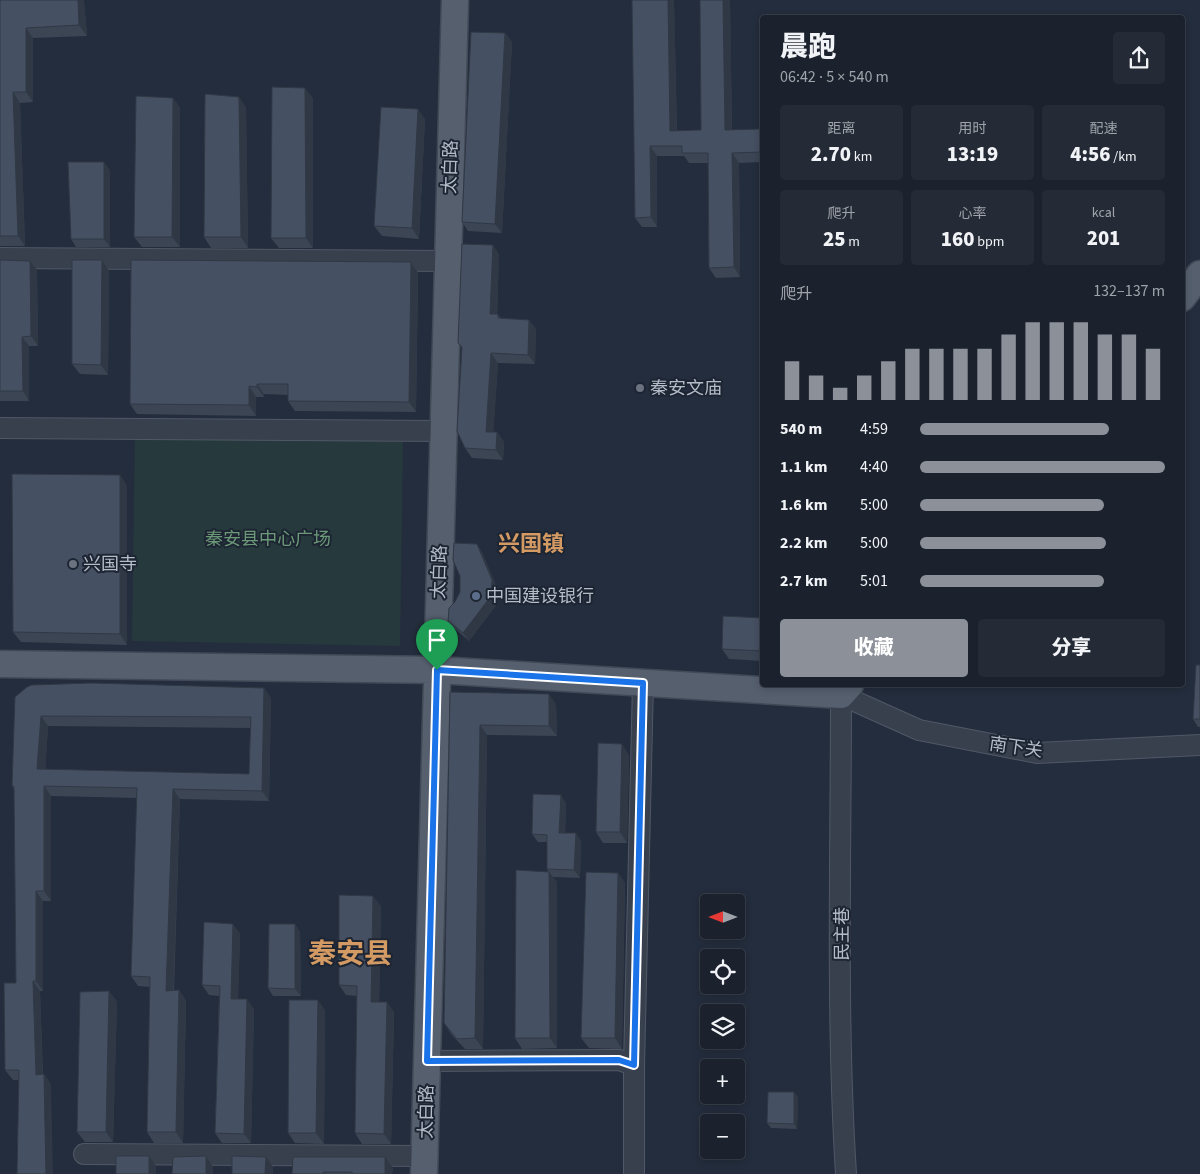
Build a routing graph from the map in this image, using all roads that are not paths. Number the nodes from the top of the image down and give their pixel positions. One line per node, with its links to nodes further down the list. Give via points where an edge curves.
1 (455, 0): 3 (main road, 太白路)
2 (0, 258): 3 (street)
3 (448, 261): 7 (main road, 太白路)
4 (1200, 274): 5 (main road)
5 (1185, 294)
6 (0, 428): 7 (street)
7 (443, 431): 9 (main road, 太白路)
8 (0, 664): 9 (main road)
9 (437, 670): 10 (main road); 13 (main road, 太白路)
10 (643, 683): 11 (main road); 14 (street)
11 (846, 690): 12 (street, 南下关, via 918,730 1036,753); 18 (street, 民主巷, via 841,933)
12 (1200, 745)
13 (427, 1061): 14 (street, via 619,1060); 16 (main road, 太白路)
14 (634, 1065): 17 (street)
15 (84, 1154): 16 (street)
16 (425, 1165)
17 (634, 1174)
18 (846, 1174)

